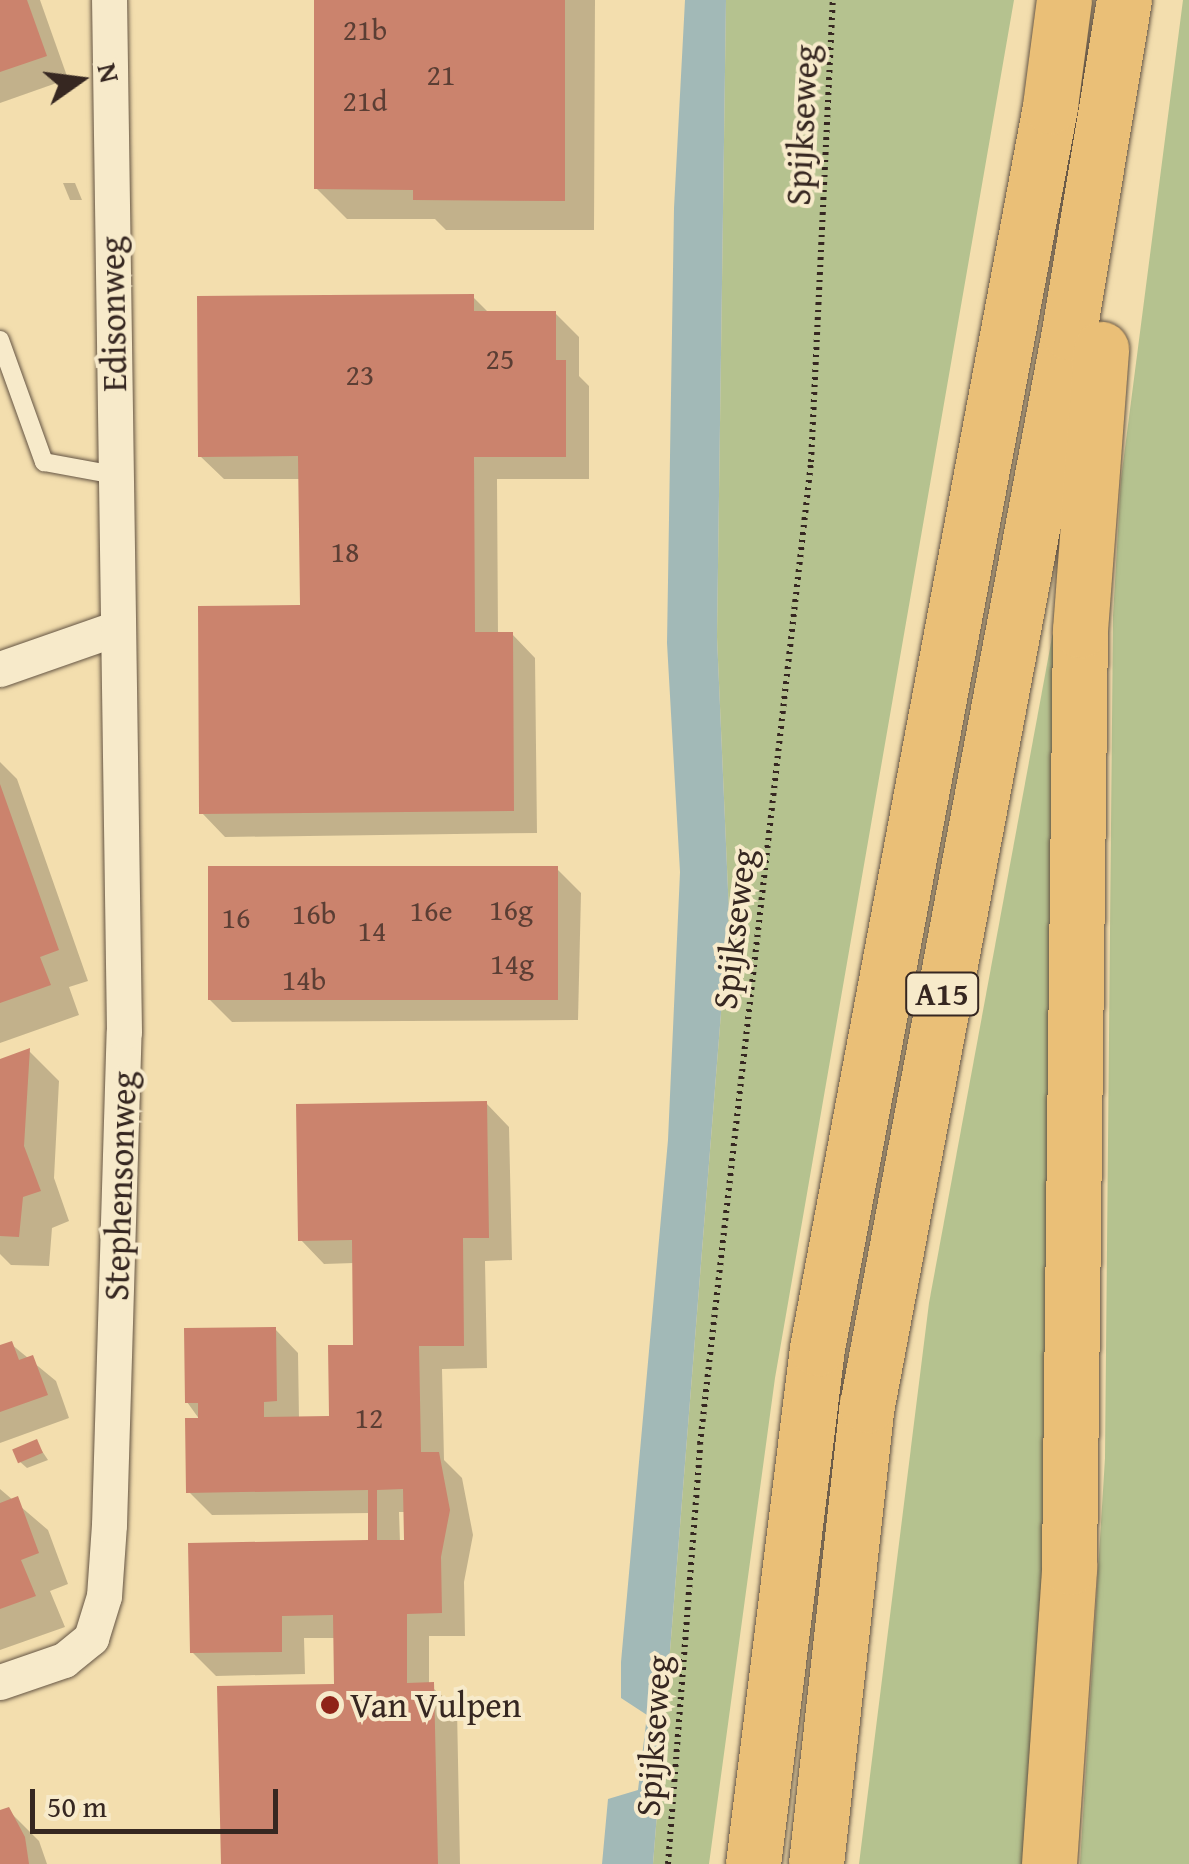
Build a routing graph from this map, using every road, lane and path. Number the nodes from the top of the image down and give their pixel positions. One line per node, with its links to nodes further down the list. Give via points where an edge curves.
1 (108, 0): 7 (street, Edisonweg)
2 (833, 0): 11 (path, Spijkseweg, via 811,462 700,1444)
3 (1064, 0): 12 (highway, A15, via 1050,106 816,1348)
4 (1124, 0): 5 (highway, A15)
5 (1104, 129): 13 (highway, A15, via 870,1387); 14 (highway, A15, via 1101,359 1080,630 1069,1567)
6 (0, 340): 7 (lane, via 44,462)
7 (115, 475): 8 (street, Edisonweg)
8 (118, 628): 9 (street); 10 (street, Stephensonweg, via 124,1032 104,1596 98,1624 78,1651)
9 (0, 669)
10 (0, 1682)
11 (668, 1864)
12 (753, 1864)
13 (816, 1864)
14 (1049, 1864)

